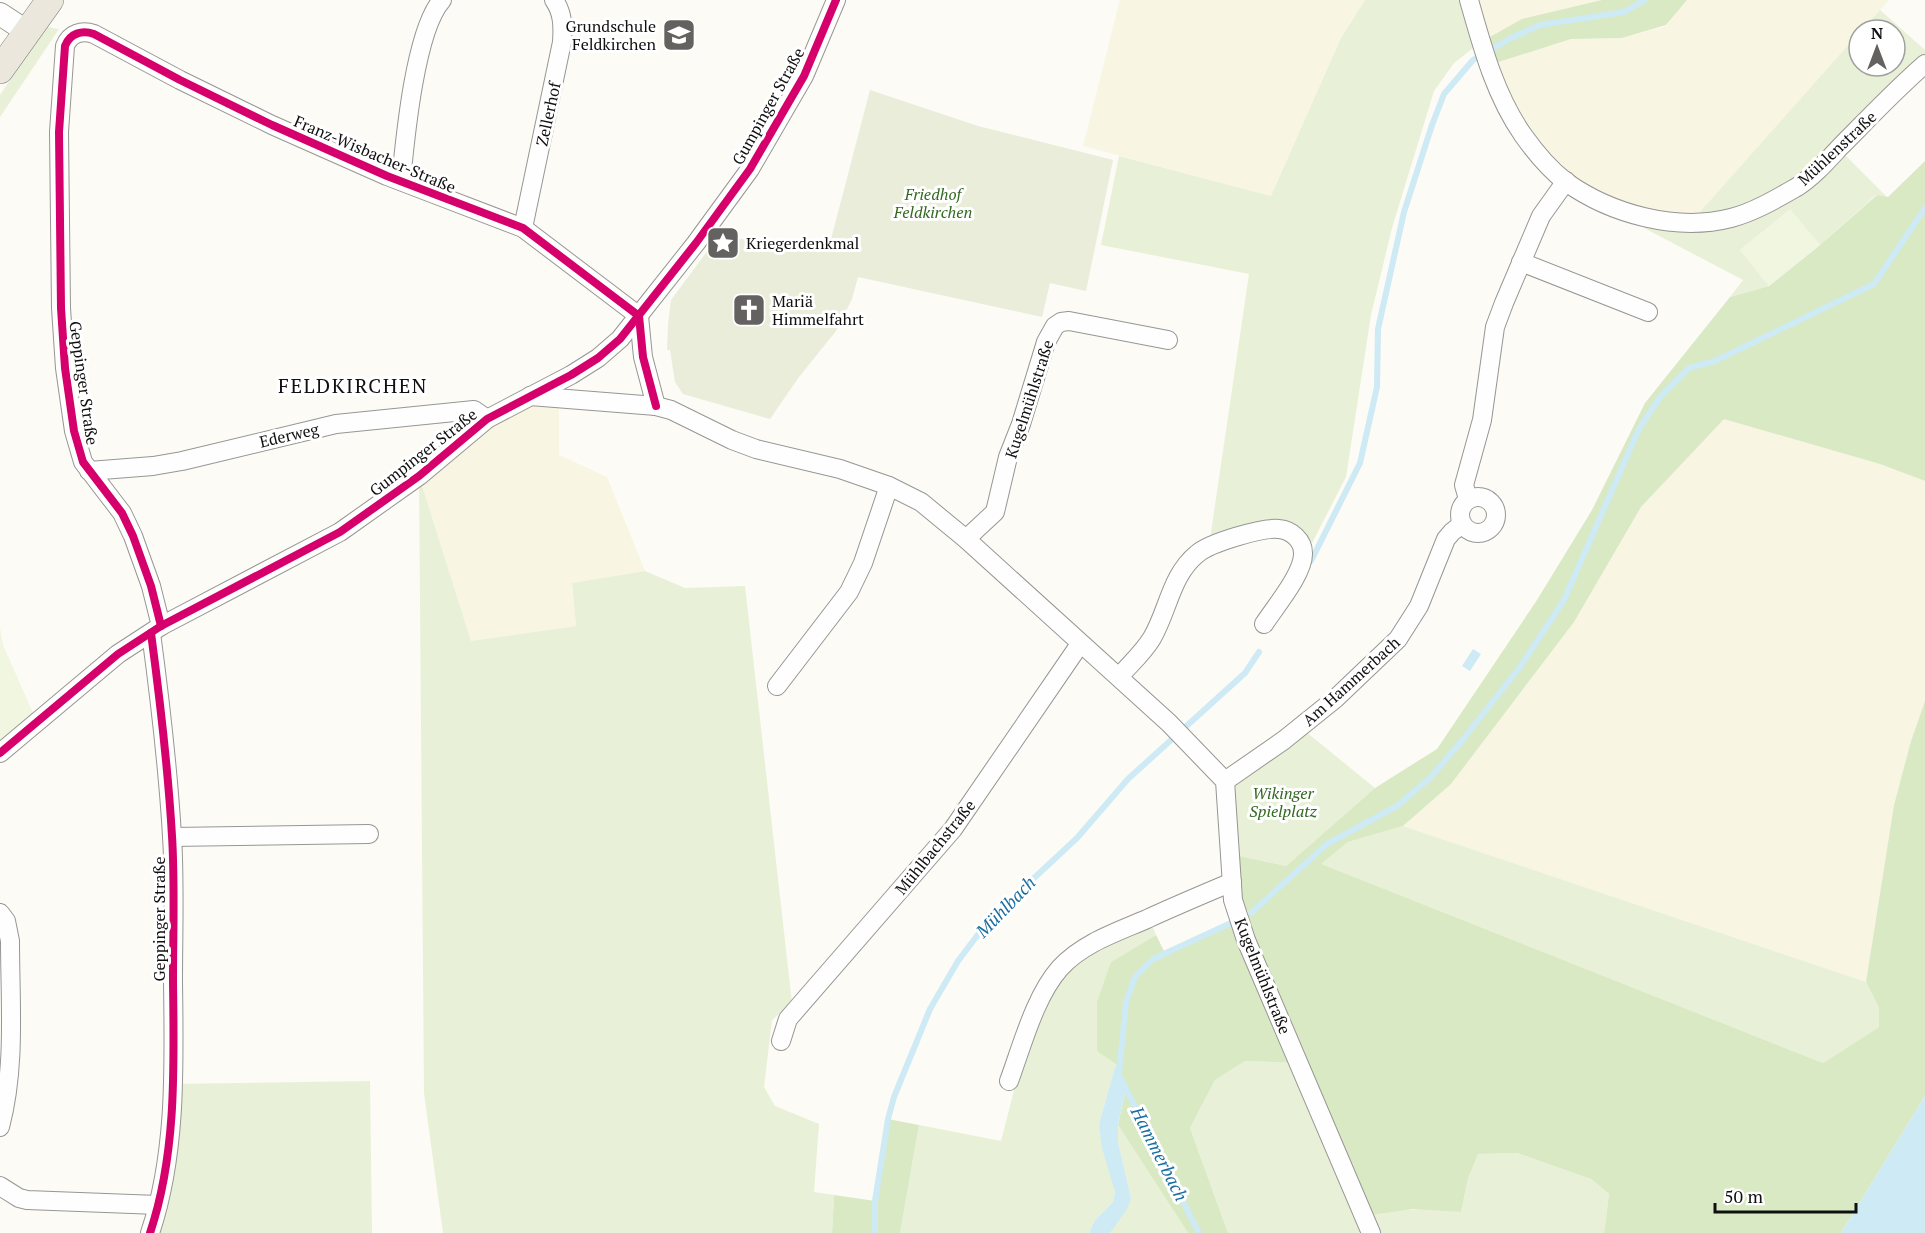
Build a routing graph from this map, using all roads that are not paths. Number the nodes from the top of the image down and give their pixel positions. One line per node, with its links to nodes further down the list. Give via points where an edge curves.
1 (50, 0): 7 (main road)
2 (554, 0): 13 (street, Zellerhof, via 560,9 562,42)
3 (836, 0): 16 (street, Gumpinger Straße, via 804,76 750,168)
4 (1469, 0): 12 (street, Mühlenstraße, via 1489,65 1510,113 1542,159)
5 (439, 1): 11 (street, via 422,45)
6 (0, 14): 7 (street)
7 (26, 32): 10 (main road)
8 (89, 32): 11 (street, Franz-Wisbacher-Straße, via 180,81); 21 (street, Geppinger Straße, via 71,36 65,46 59,132 61,308 66,368 74,431)
9 (1925, 64): 12 (street, Mühlenstraße, via 1799,186 1729,219 1673,222 1640,217 1612,207)
10 (0, 70)
11 (400, 181): 13 (street, Franz-Wisbacher-Straße)
12 (1566, 181): 14 (street, Am Hammerbach, via 1541,216)
13 (523, 228): 16 (street, Franz-Wisbacher-Straße)
14 (1521, 262): 15 (street); 23 (street, Am Hammerbach, via 1495,327 1482,420 1464,485)
15 (1648, 312)
16 (639, 316): 18 (street, Gumpinger Straße, via 598,358); 19 (street)
17 (1168, 340): 25 (street, Kugelmühlstraße, via 1069,321 1055,326 1046,342 1008,457 996,512)
18 (530, 396): 19 (street); 20 (street, Gumpinger Straße)
19 (656, 406): 22 (street, via 756,449 840,469)
20 (487, 419): 21 (street, Ederweg, via 474,410 367,420 182,462); 27 (street, Gumpinger Straße, via 418,476 340,532)
21 (89, 471): 27 (street, Geppinger Straße, via 122,513 133,536 152,586)
22 (889, 486): 25 (street, via 921,502); 30 (street, via 849,592)
23 (1468, 499): 24 (street, Am Hammerbach, via 1460,513); 24 (street, via 1485,497 1494,506 1496,518 1485,532 1472,532)
24 (1462, 524): 32 (street, Am Hammerbach, via 1446,539 1419,606 1398,639 1335,699)
25 (966, 539): 28 (street)
26 (1264, 624): 29 (street, via 1296,575 1304,551 1300,542 1277,528 1231,538 1196,554 1176,581 1153,637)
27 (156, 630): 31 (street, Gumpinger Straße, via 118,654); 34 (street, Geppinger Straße)
28 (1080, 644): 29 (street); 37 (street, Mühlbachstraße, via 953,829 788,1018)
29 (1119, 676): 32 (street)
30 (777, 686)
31 (0, 753)
32 (1225, 781): 35 (street, Kugelmühlstraße)
33 (369, 834): 34 (street, Geppinger Straße)
34 (172, 837): 41 (street, Geppinger Straße, via 172,1084 166,1164)
35 (1232, 882): 38 (street, via 1115,932 1073,956 1047,987); 43 (street, Kugelmühlstraße, via 1233,900 1246,940)
36 (0, 913): 39 (street, via 10,941 8,1094)
37 (781, 1041)
38 (1009, 1081)
39 (0, 1127)
40 (0, 1186): 41 (street, via 27,1200)
41 (158, 1205): 42 (street, Geppinger Straße)
42 (150, 1233)
43 (1371, 1233)

